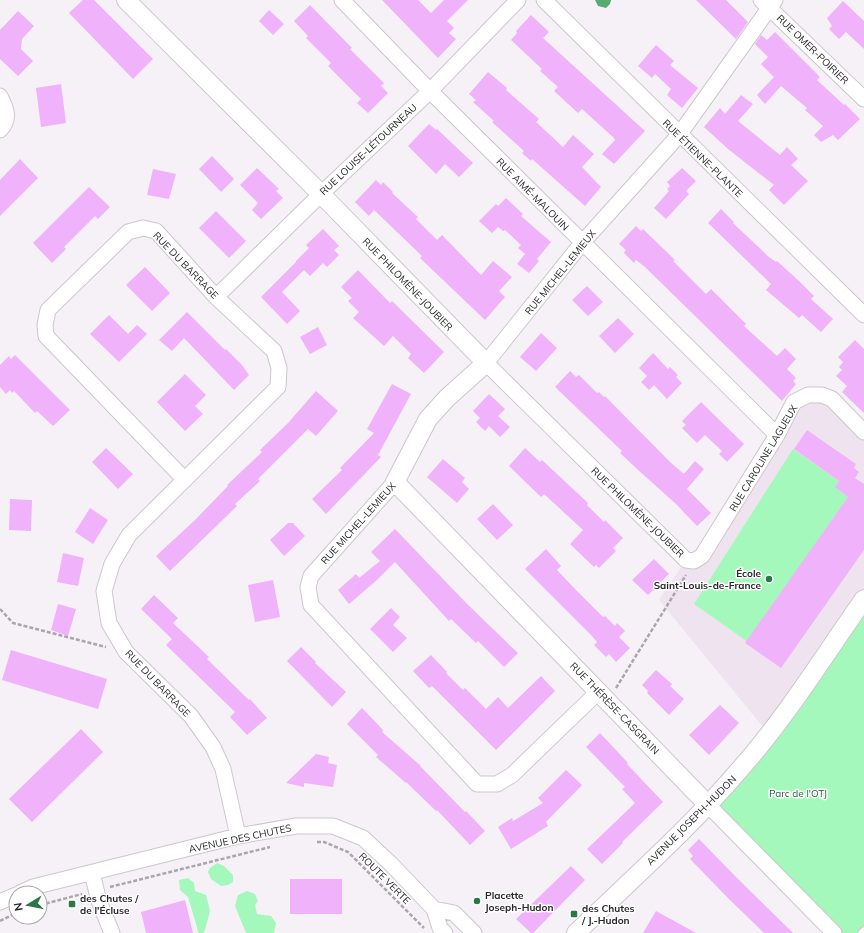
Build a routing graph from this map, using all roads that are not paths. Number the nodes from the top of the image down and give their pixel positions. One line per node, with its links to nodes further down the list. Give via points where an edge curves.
1 (126, 0): 11 (street, RUE PHILOMÈNE-JOUBIER)
2 (342, 0): 6 (street, RUE AIMÉ-MALOUIN)
3 (518, 0): 6 (street, RUE LOUISE-LÉTOURNEAU)
4 (544, 0): 10 (street, RUE ÉTIENNE-PLANTE)
5 (769, 3): 8 (street, RUE OMER-POIRIER); 10 (street, RUE MICHEL-LEMIEUX)
6 (430, 91): 11 (street, RUE LOUISE-LÉTOURNEAU); 12 (street, RUE AIMÉ-MALOUIN)
7 (0, 96): 9 (street, via 7,109 5,125)
8 (864, 99)
9 (0, 130)
10 (679, 135): 12 (street, RUE MICHEL-LEMIEUX); 14 (street, RUE ÉTIENNE-PLANTE)
11 (320, 194): 13 (street, RUE LOUISE-LÉTOURNEAU); 15 (street, RUE PHILOMÈNE-JOUBIER)
12 (582, 243): 15 (street, RUE MICHEL-LEMIEUX); 17 (street, RUE AIMÉ-MALOUIN)
13 (216, 297): 18 (street, RUE DU BARRAGE, via 274,351 279,368 278,387); 18 (street, RUE DU BARRAGE, via 156,231 143,228 128,232 48,310 45,324 46,336)
14 (864, 315)
15 (486, 363): 19 (street, RUE MICHEL-LEMIEUX, via 428,419); 20 (street, RUE PHILOMÈNE-JOUBIER, via 686,560)
16 (864, 432): 17 (street, RUE CAROLINE LAGUEUX, via 832,399 822,395 808,395 794,402)
17 (777, 435): 20 (street, RUE CAROLINE LAGUEUX, via 702,556)
18 (184, 479): 24 (street, RUE DU BARRAGE, via 129,535 112,564 104,591 109,623 126,652 191,716 213,747 223,770)
19 (395, 482): 22 (street, RUE THÉRÈSE-CASGRAIN); 22 (street, RUE MICHEL-LEMIEUX, via 310,576 308,587 311,604 477,784 497,784 512,775)
20 (694, 561)
21 (864, 599): 23 (street, AVENUE JOSEPH-HUDON, via 770,733)
22 (602, 694): 23 (street, RUE THÉRÈSE-CASGRAIN)
23 (708, 805): 32 (street, AVENUE JOSEPH-HUDON); 33 (street, RUE THÉRÈSE-CASGRAIN)
24 (238, 836): 25 (street, AVENUE DES CHUTES); 27 (street, AVENUE DES CHUTES, via 296,826 333,826 363,838)
25 (92, 873): 26 (street, AVENUE DES CHUTES); 29 (street, via 99,901)
26 (41, 885)
27 (434, 909): 30 (street, AVENUE DES CHUTES, via 440,928); 31 (street, via 454,913)
28 (864, 931): 34 (lane)
29 (112, 933)
30 (445, 933)
31 (474, 933)
32 (576, 933)
33 (834, 933)
34 (862, 933)

